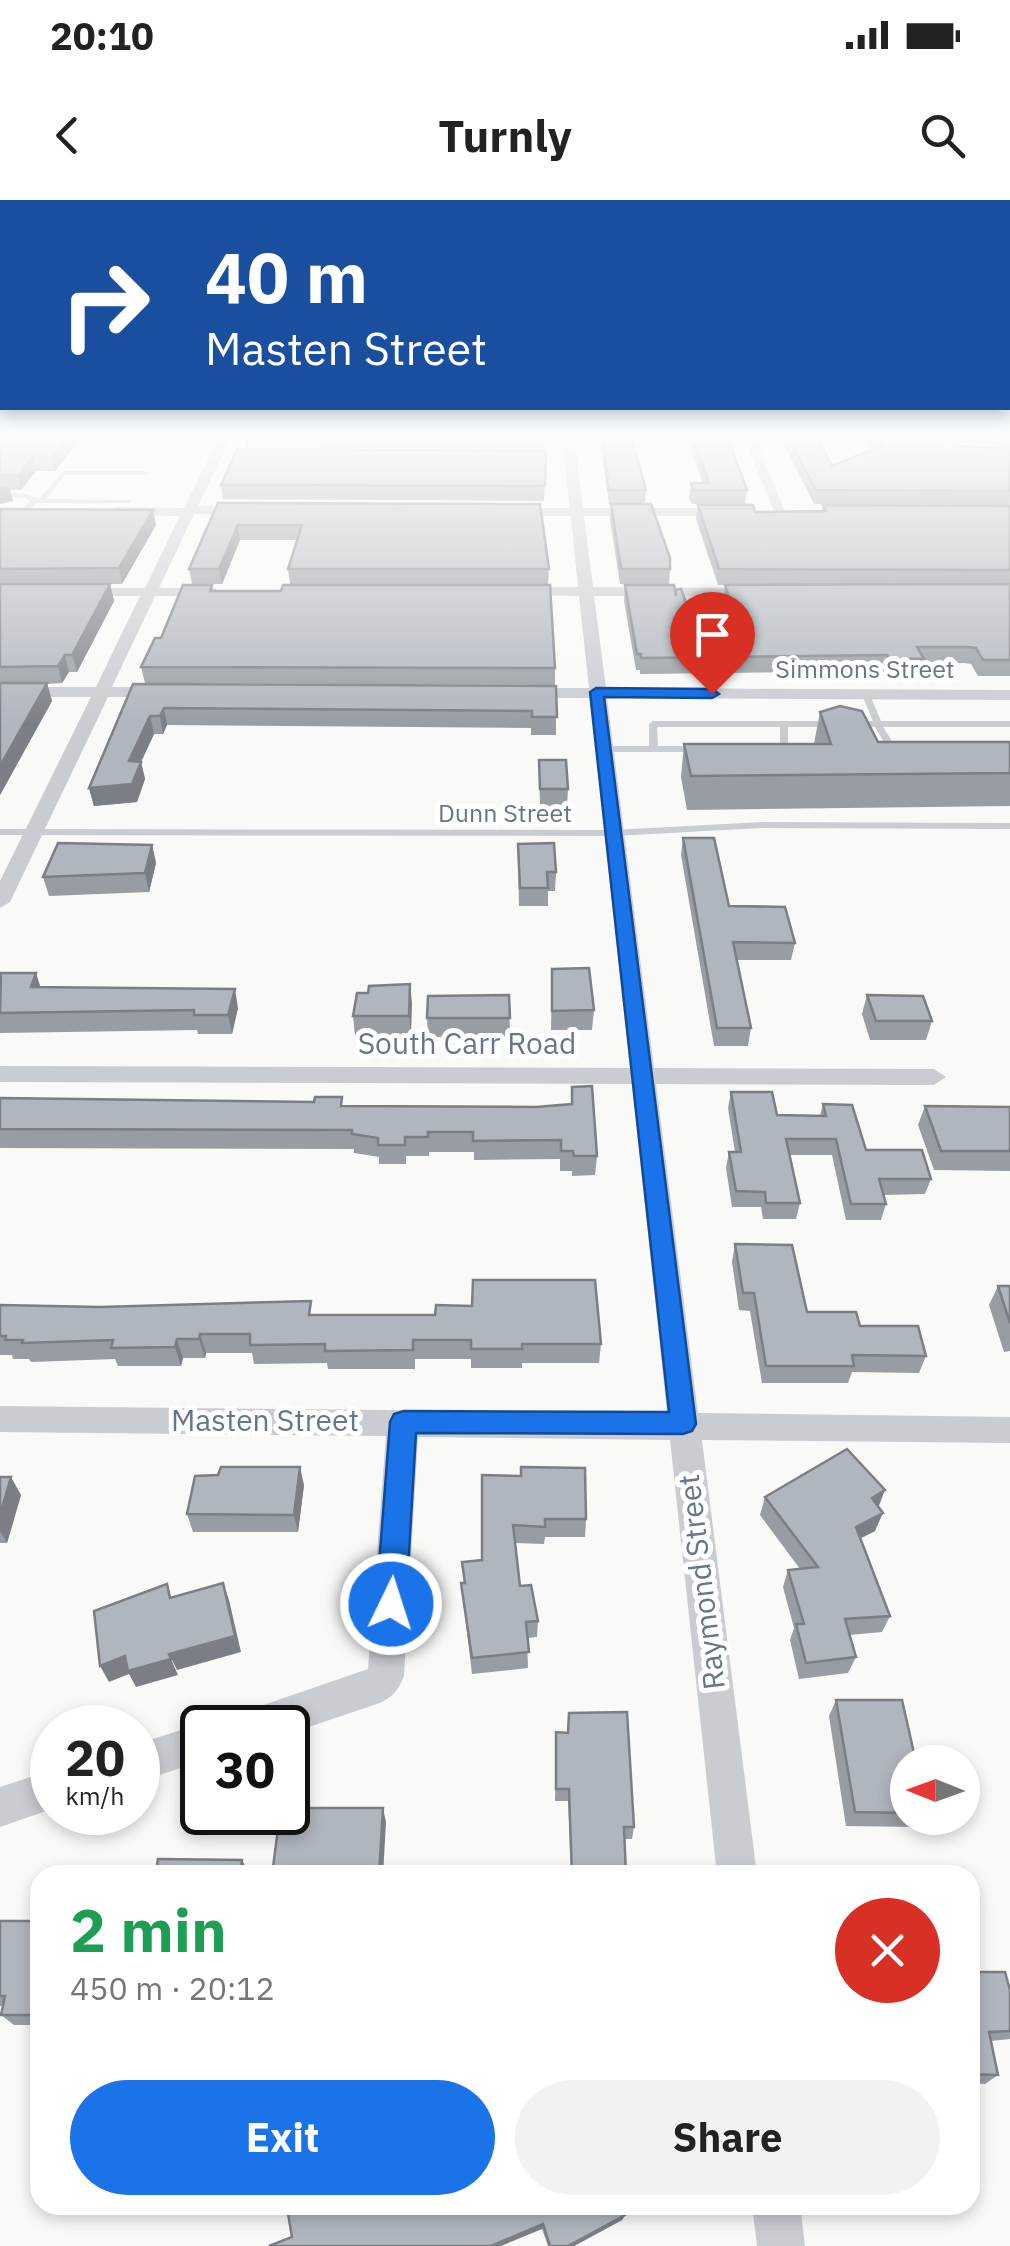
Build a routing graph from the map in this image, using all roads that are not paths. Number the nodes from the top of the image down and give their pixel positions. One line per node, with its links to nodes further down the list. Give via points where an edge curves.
1 (178, 534): 6 (street)
2 (579, 534): 4 (street, Raymond Street)
3 (506, 591): 4 (street)
4 (585, 591): 8 (street); 13 (street, Raymond Street)
5 (0, 592): 6 (street)
6 (150, 592): 7 (street); 10 (street)
7 (229, 592)
8 (778, 592)
9 (0, 692): 10 (street)
10 (102, 692): 11 (street); 26 (street)
11 (181, 692)
12 (498, 692): 13 (street, Simmons Street)
13 (596, 692): 14 (street, Simmons Street); 20 (street, Raymond Street)
14 (866, 694): 15 (street, Simmons Street); 18 (lane)
15 (1010, 695)
16 (784, 724): 18 (lane); 21 (lane, via 652,724); 23 (lane, via 784,750)
17 (1010, 724): 18 (lane)
18 (878, 725): 19 (lane, via 892,747)
19 (909, 748)
20 (603, 749): 21 (lane); 27 (street, Raymond Street)
21 (654, 749): 22 (lane)
22 (712, 750)
23 (766, 750)
24 (1010, 826): 27 (lane, Dunn Street)
25 (0, 832): 26 (lane, Dunn Street)
26 (34, 832): 27 (lane, Dunn Street); 28 (street)
27 (613, 832): 30 (street, Raymond Street)
28 (0, 902)
29 (0, 1074): 30 (street, South Carr Road)
30 (642, 1077): 31 (street, South Carr Road); 34 (street, Raymond Street)
31 (934, 1078)
32 (0, 1419): 33 (street, Masten Street)
33 (404, 1422): 34 (street, Masten Street); 36 (street, via 386,1676 376,1686)
34 (683, 1424): 35 (street, Masten Street); 39 (street, Raymond Street)
35 (1010, 1430)
36 (310, 1707)
37 (30, 1798): 38 (street)
38 (0, 1808)
39 (736, 1865)
40 (777, 2215): 41 (street)
41 (781, 2246)

